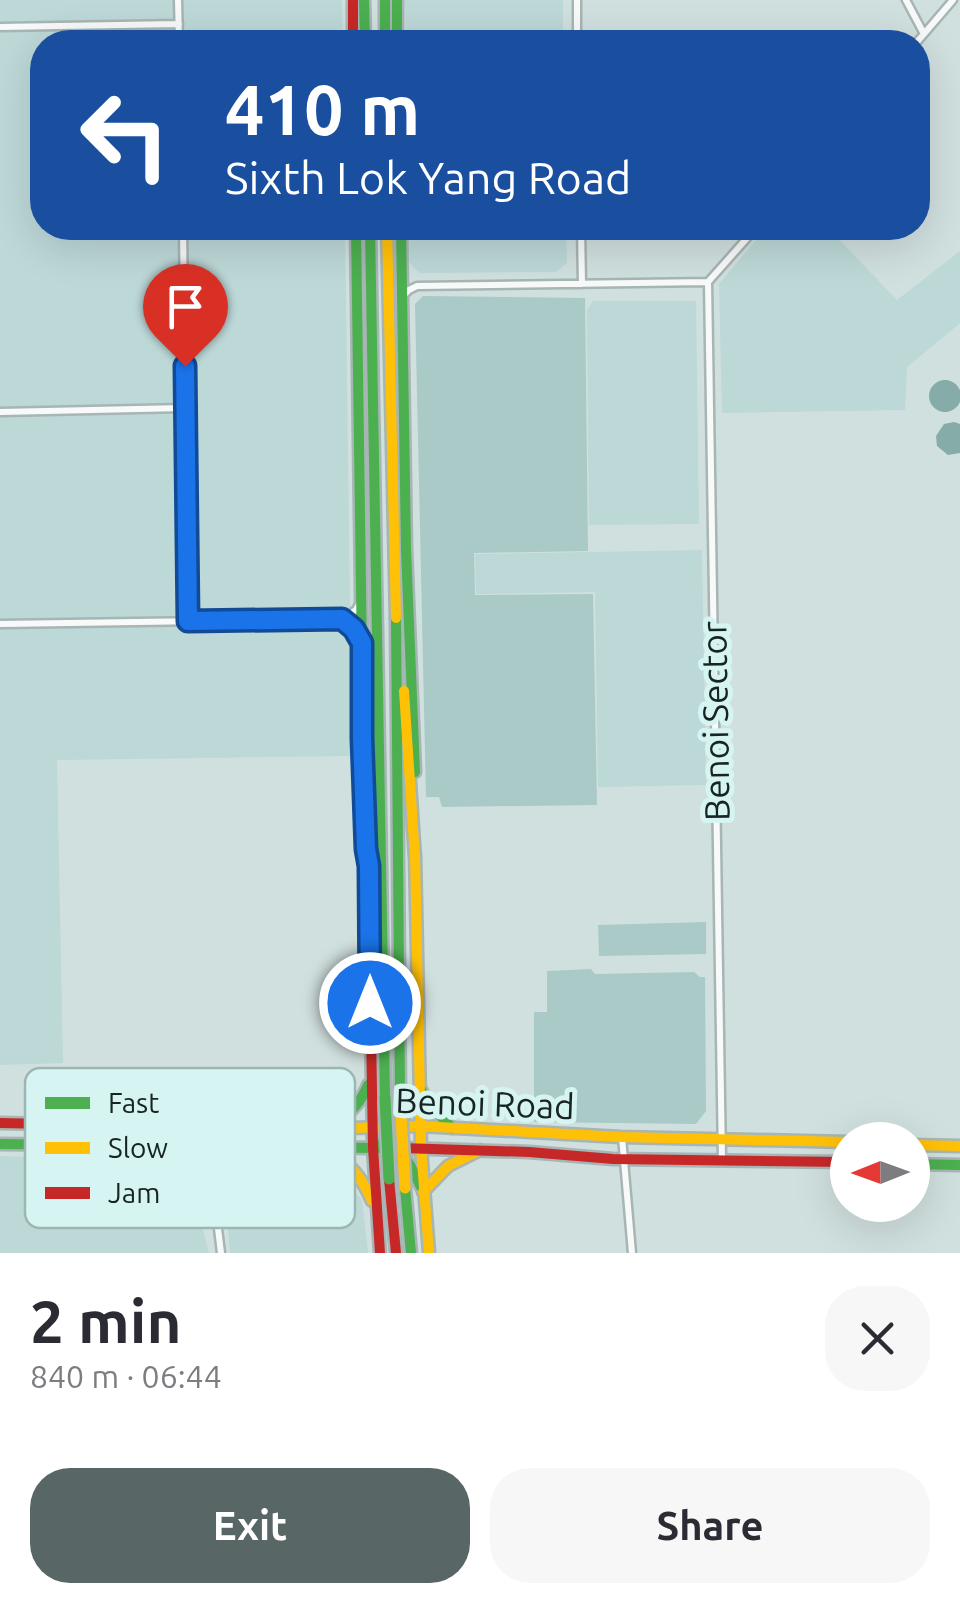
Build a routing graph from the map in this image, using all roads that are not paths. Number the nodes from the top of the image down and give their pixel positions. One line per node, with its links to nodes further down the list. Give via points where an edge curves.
1 (178, 0): 9 (street)
2 (353, 0): 12 (main road)
3 (364, 0): 13 (main road)
4 (385, 0): 14 (main road)
5 (397, 0): 15 (main road)
6 (576, 0): 16 (street)
7 (906, 0): 17 (street)
8 (953, 0): 18 (street)
9 (179, 24): 10 (street); 11 (street)
10 (0, 26)
11 (179, 30)
12 (354, 30)
13 (365, 30)
14 (386, 30)
15 (397, 30)
16 (577, 30)
17 (922, 30)
18 (927, 30)
19 (182, 240): 31 (street)
20 (356, 240): 34 (main road)
21 (370, 240): 33 (main road)
22 (387, 240): 39 (main road)
23 (402, 240): 26 (main road)
24 (581, 240): 28 (street)
25 (745, 240): 27 (street)
26 (402, 274): 29 (street); 30 (main road)
27 (708, 282): 28 (street); 52 (street, Benoi Sector)
28 (582, 284): 29 (street)
29 (417, 286): 30 (street)
30 (402, 297): 40 (main road)
31 (184, 408): 32 (street); 36 (street)
32 (0, 412)
33 (376, 585): 41 (main road); 71 (main road, bridge, via 385,1098)
34 (362, 596): 35 (street); 38 (main road)
35 (342, 619): 36 (street); 38 (street)
36 (188, 621): 37 (street)
37 (0, 624)
38 (362, 643): 41 (main road)
39 (397, 662): 40 (main road); 72 (main road, bridge, via 400,1097)
40 (416, 858): 43 (main road)
41 (369, 866): 42 (main road)
42 (370, 1076): 44 (main road); 51 (main road)
43 (419, 1084): 47 (main road); 48 (main road); 51 (main road)
44 (355, 1108)
45 (0, 1123): 46 (main road, Benoi Road)
46 (25, 1124)
47 (420, 1126): 48 (main road, Benoi Road); 51 (main road); 51 (main road, Benoi Road)
48 (452, 1128): 50 (main road, Benoi Road)
49 (355, 1135): 51 (main road, Benoi Road)
50 (622, 1136): 52 (main road, Benoi Road); 60 (street)
51 (392, 1138): 53 (main road, Benoi Road); 59 (main road, Benoi Road); 66 (main road); 66 (main road); 67 (main road, via 374,1176)
52 (722, 1139): 54 (main road, Benoi Road); 61 (street, Benoi Sector)
53 (355, 1142)
54 (830, 1142)
55 (0, 1144): 56 (main road, Benoi Road)
56 (25, 1144)
57 (930, 1145): 58 (main road)
58 (960, 1146)
59 (480, 1150): 60 (main road, Benoi Road); 66 (main road, via 442,1170)
60 (624, 1159): 61 (main road, Benoi Road); 74 (street)
61 (722, 1160): 62 (main road, Benoi Road)
62 (830, 1162)
63 (930, 1164): 64 (main road)
64 (960, 1165)
65 (355, 1168): 67 (main road)
66 (423, 1192): 73 (main road)
67 (377, 1216): 70 (main road)
68 (218, 1228): 69 (street)
69 (221, 1253)
70 (380, 1253)
71 (396, 1253)
72 (411, 1253)
73 (429, 1253)
74 (632, 1253)

